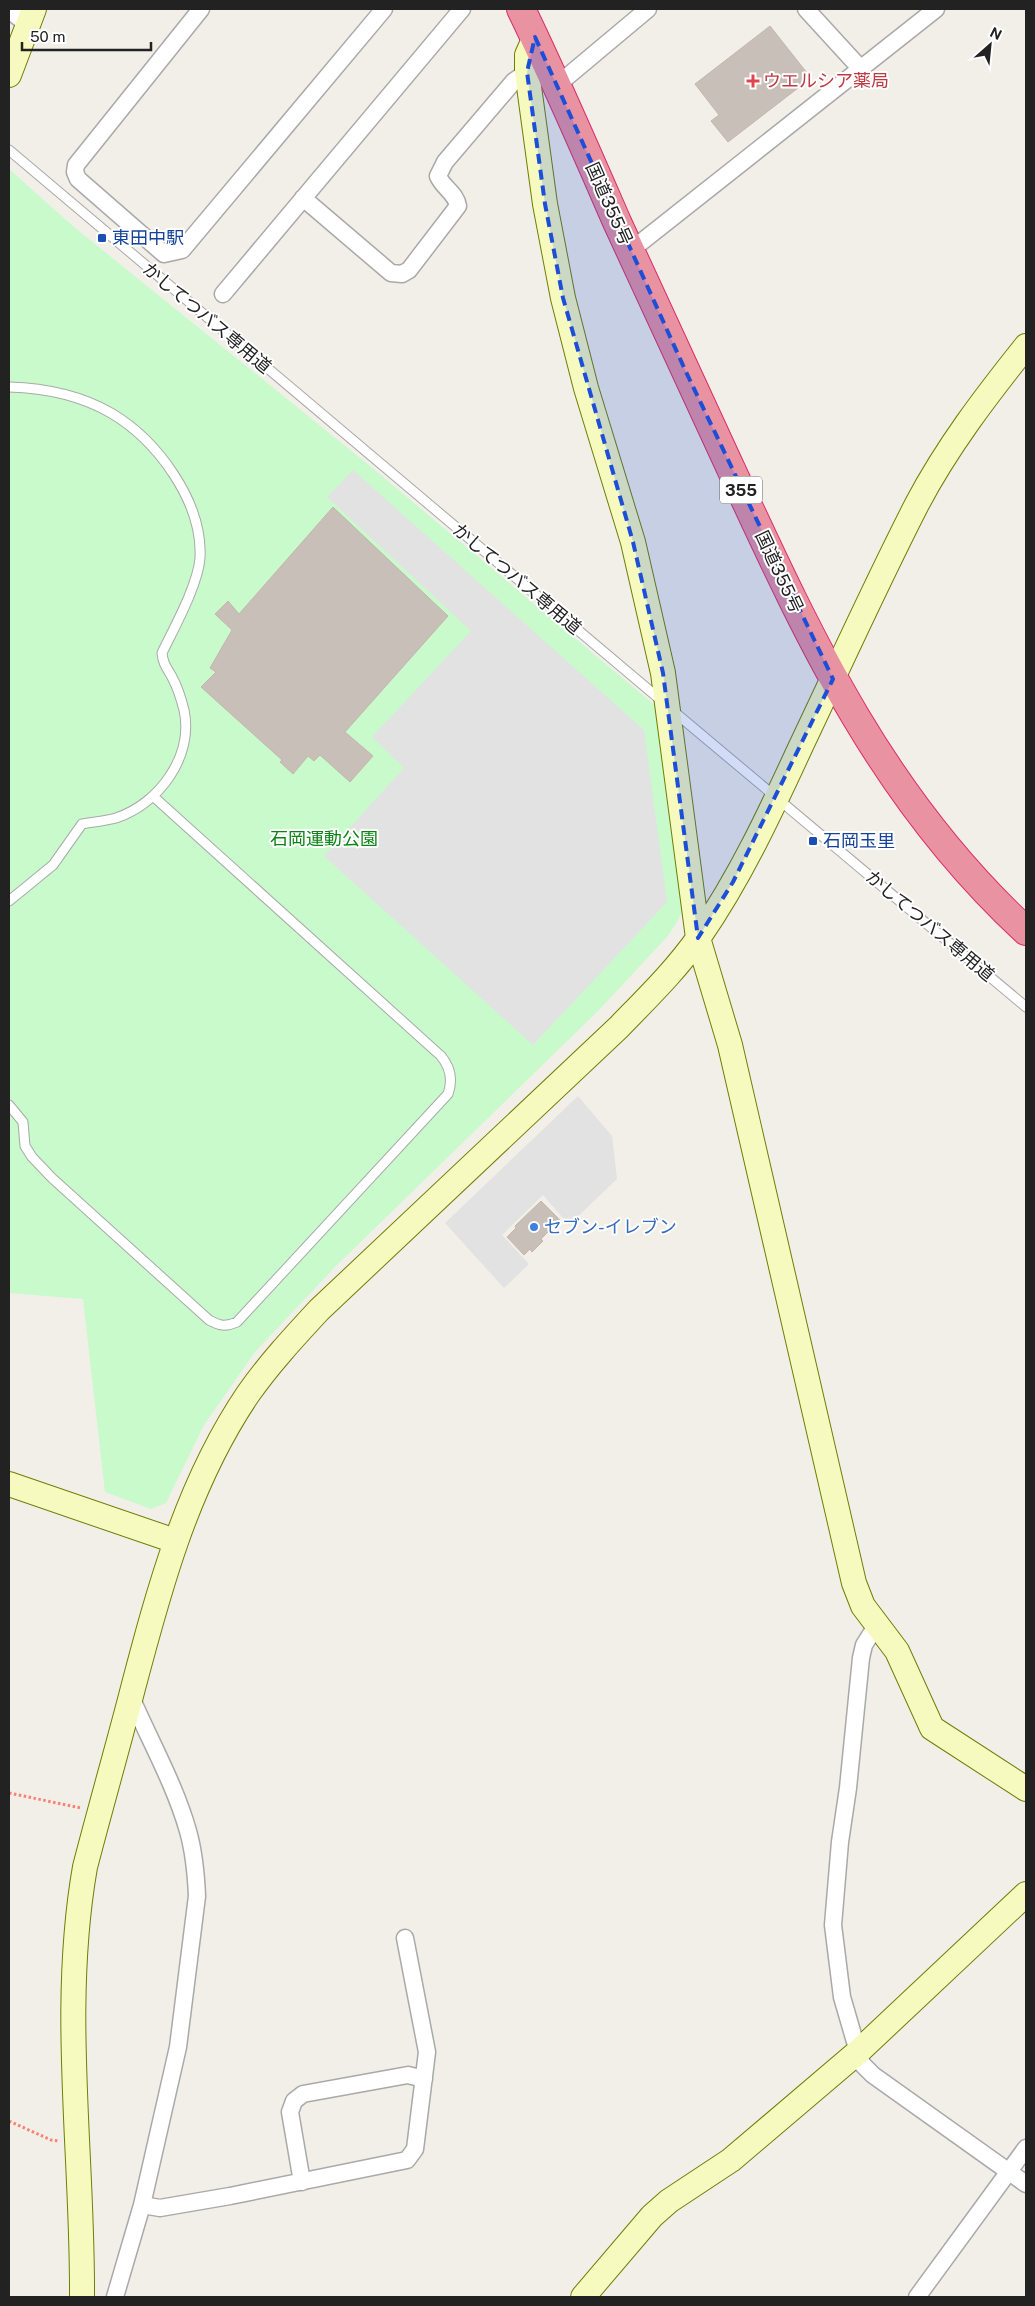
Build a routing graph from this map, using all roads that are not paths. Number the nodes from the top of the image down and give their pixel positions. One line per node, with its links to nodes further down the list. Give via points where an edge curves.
1 (201, 9): 2 (street, via 76,165 78,179 164,254 182,250)
2 (384, 9)
3 (462, 9): 16 (street)
4 (521, 9): 10 (highway, 国道355号 / 355)
5 (648, 9): 14 (street)
6 (806, 9): 11 (street)
7 (936, 9): 11 (street)
8 (9, 10): 9 (street)
9 (31, 17): 13 (street)
10 (535, 37): 12 (street, via 528,55); 14 (highway, 国道355号 / 355)
11 (860, 68): 17 (street)
12 (527, 72): 16 (street, via 514,81 445,162 438,176 457,199 458,206 409,270 402,274 391,272); 22 (street, via 563,298 586,388 633,542 663,673)
13 (9, 75)
14 (556, 86): 17 (highway, 国道355号 / 355)
15 (9, 150): 22 (lane, かしてつバス専用道)
16 (303, 198): 18 (street)
17 (630, 251): 21 (highway, 国道355号 / 355)
18 (223, 294)
19 (1026, 346): 21 (street, via 988,392 935,473)
20 (9, 387): 23 (lane, via 33,388 78,398 111,413 168,464 194,516 200,560 162,653 163,664 172,676 184,713 182,746 170,778)
21 (833, 680): 24 (street); 26 (highway, 国道355号 / 355, via 884,764 918,812 960,864)
22 (666, 704): 24 (lane, かしてつバス専用道); 27 (street)
23 (154, 797): 25 (lane, via 116,818 82,824 53,865); 29 (lane, via 441,1056 451,1073 452,1084 448,1094 237,1322 228,1326 219,1326 209,1320 52,1178 25,1146 23,1122)
24 (777, 797): 27 (street, via 733,882); 28 (lane, かしてつバス専用道)
25 (9, 901)
26 (1026, 931)
27 (698, 938): 31 (street, via 619,1027 319,1310 280,1352 248,1394 218,1443); 32 (street, via 730,1045 848,1558 863,1606)
28 (1026, 1007)
29 (9, 1105)
30 (9, 1484): 31 (street)
31 (175, 1541): 33 (street)
32 (876, 1626): 34 (street, via 896,1651 932,1728); 37 (street, via 864,1645 861,1658 833,1925 842,1997)
33 (131, 1697): 43 (street, via 189,1832 197,1896 178,2047); 44 (street, via 85,1867 73,1967)
34 (1026, 1789)
35 (1026, 1894): 37 (street)
36 (405, 1938): 38 (street, via 426,2042)
37 (858, 2052): 40 (street, via 862,2064 874,2075); 46 (street, via 731,2160 652,2216)
38 (424, 2079): 41 (street, via 415,2150 407,2160); 41 (street, via 408,2075 298,2097 290,2112)
39 (1026, 2148): 40 (street)
40 (1010, 2172): 42 (street); 47 (street)
41 (302, 2182): 43 (street, via 160,2208)
42 (1026, 2184)
43 (142, 2205): 45 (street)
44 (82, 2297)
45 (115, 2297)
46 (583, 2297)
47 (917, 2297)

